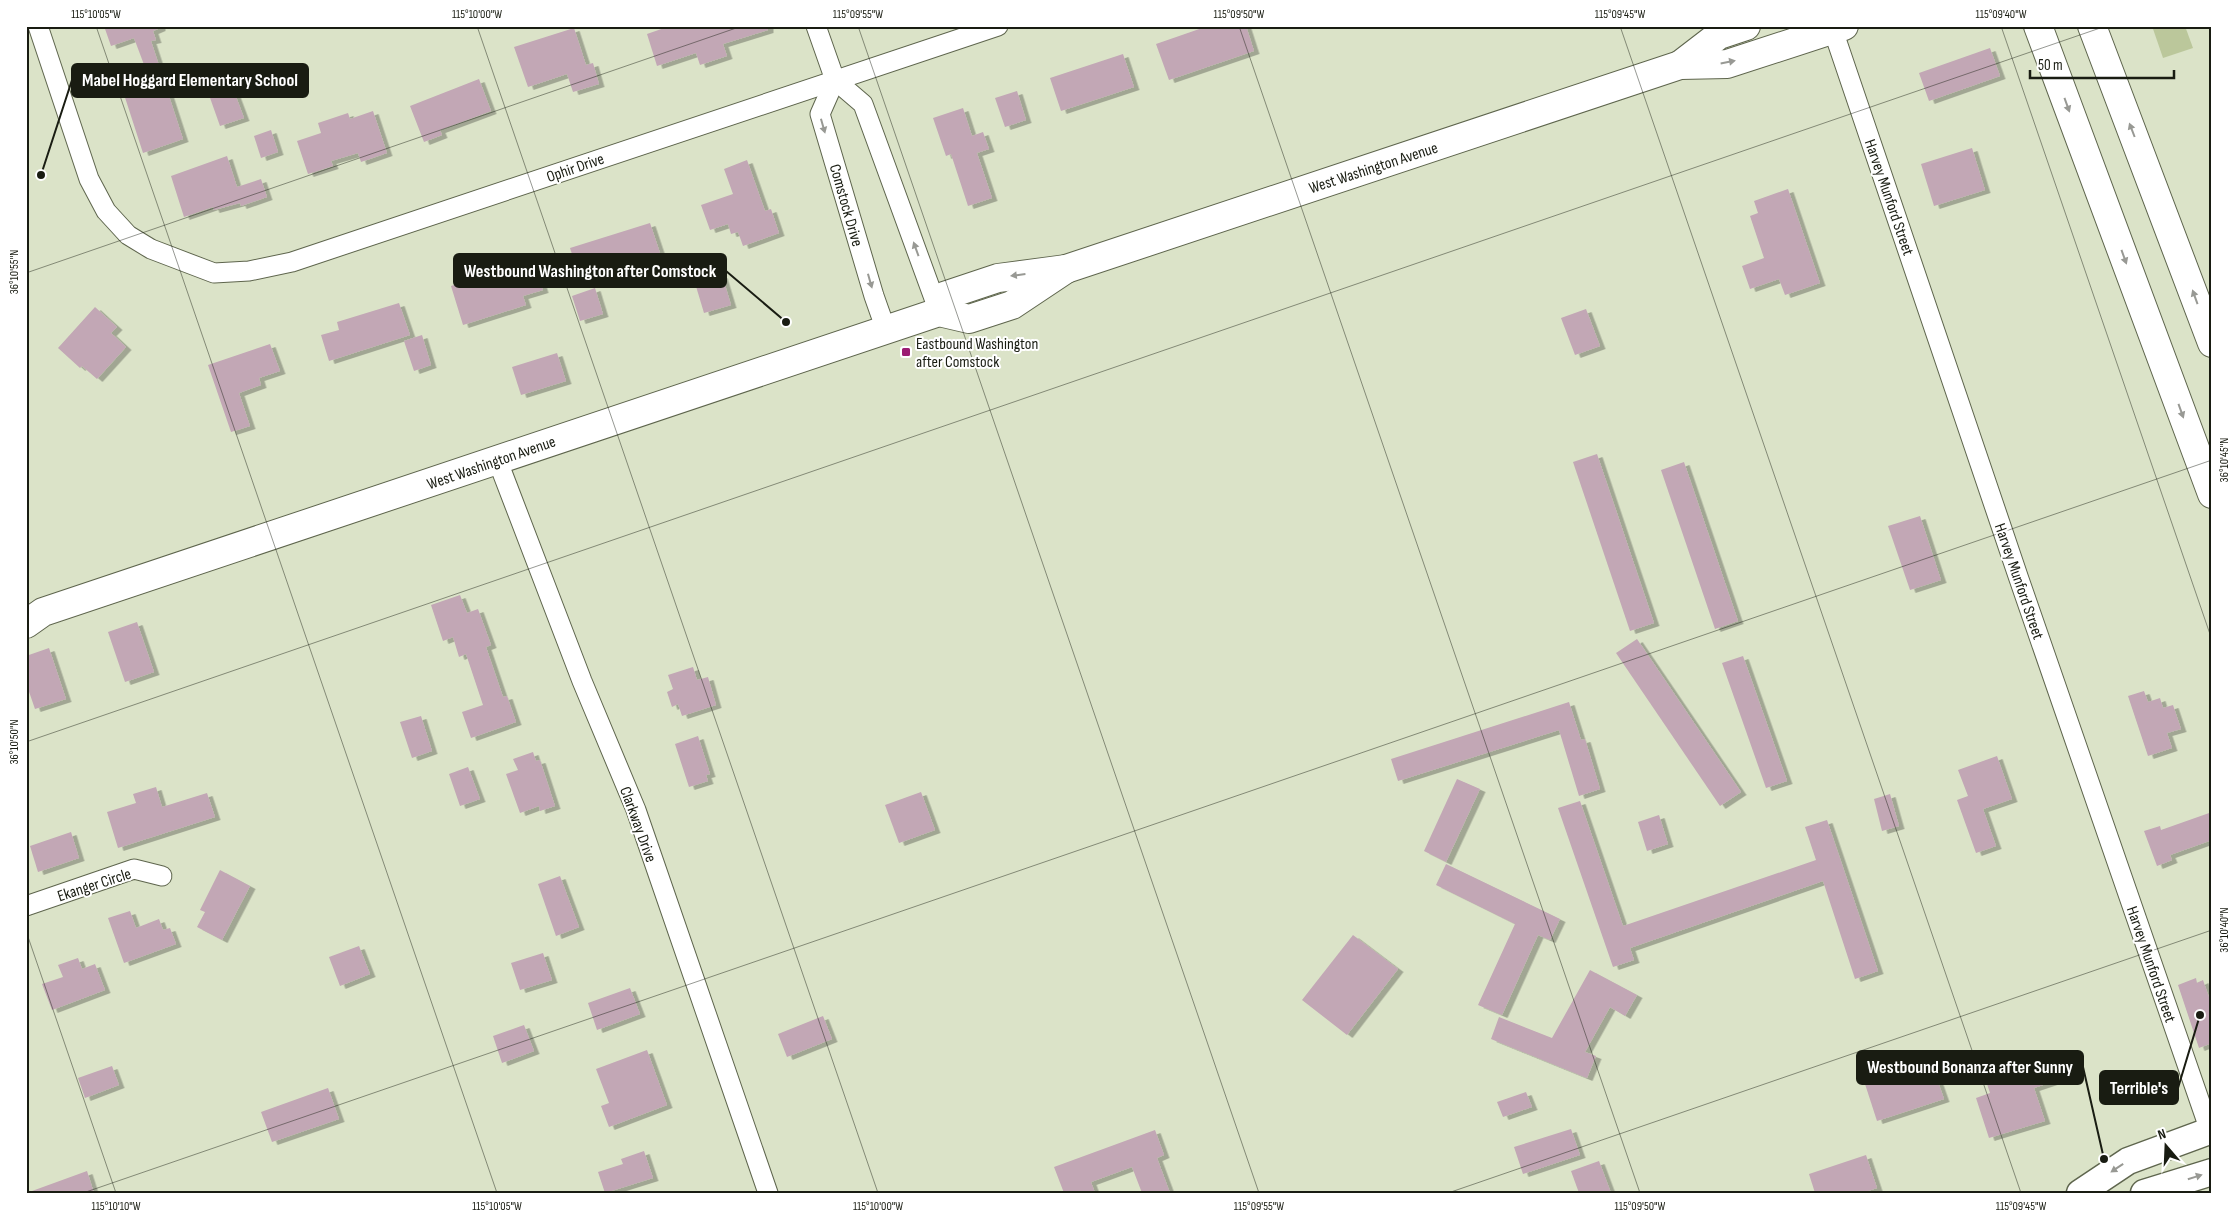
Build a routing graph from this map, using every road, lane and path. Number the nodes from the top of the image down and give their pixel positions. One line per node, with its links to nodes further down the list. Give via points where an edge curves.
1 (38, 26): 9 (street, Ophir Drive, via 89,179 106,211 128,234 151,249 214,273 249,271 292,262)
2 (816, 26): 9 (street)
3 (998, 26): 9 (street, Ophir Drive)
4 (1746, 26): 8 (main road, West Washington Avenue, via 1719,35)
5 (2038, 26): 14 (main road, one-way to 14)
6 (2092, 26): 12 (main road, one-way to 6)
7 (1839, 28): 8 (main road, West Washington Avenue, one-way to 7, via 1727,64); 18 (street, Harvey Munford Street, via 2022,588)
8 (1680, 65): 10 (main road, West Washington Avenue, via 1066,269 1012,305 969,319)
9 (834, 80): 10 (street, one-way to 9, via 863,104); 11 (street, Comstock Drive, one-way to 11, via 820,114)
10 (939, 312): 11 (main road, West Washington Avenue)
11 (886, 330): 13 (main road, West Washington Avenue)
12 (2212, 343)
13 (497, 459): 15 (main road, West Washington Avenue); 20 (street, Clarkway Drive, via 582,681 636,810)
14 (2212, 494)
15 (32, 616)
16 (162, 876): 17 (street, Ekanger Circle, via 134,869)
17 (26, 906)
18 (2211, 1130): 21 (main road, one-way to 21, via 2128,1161)
19 (2212, 1172): 22 (main road, one-way to 19)
20 (768, 1193)
21 (2080, 1193)
22 (2144, 1193)

